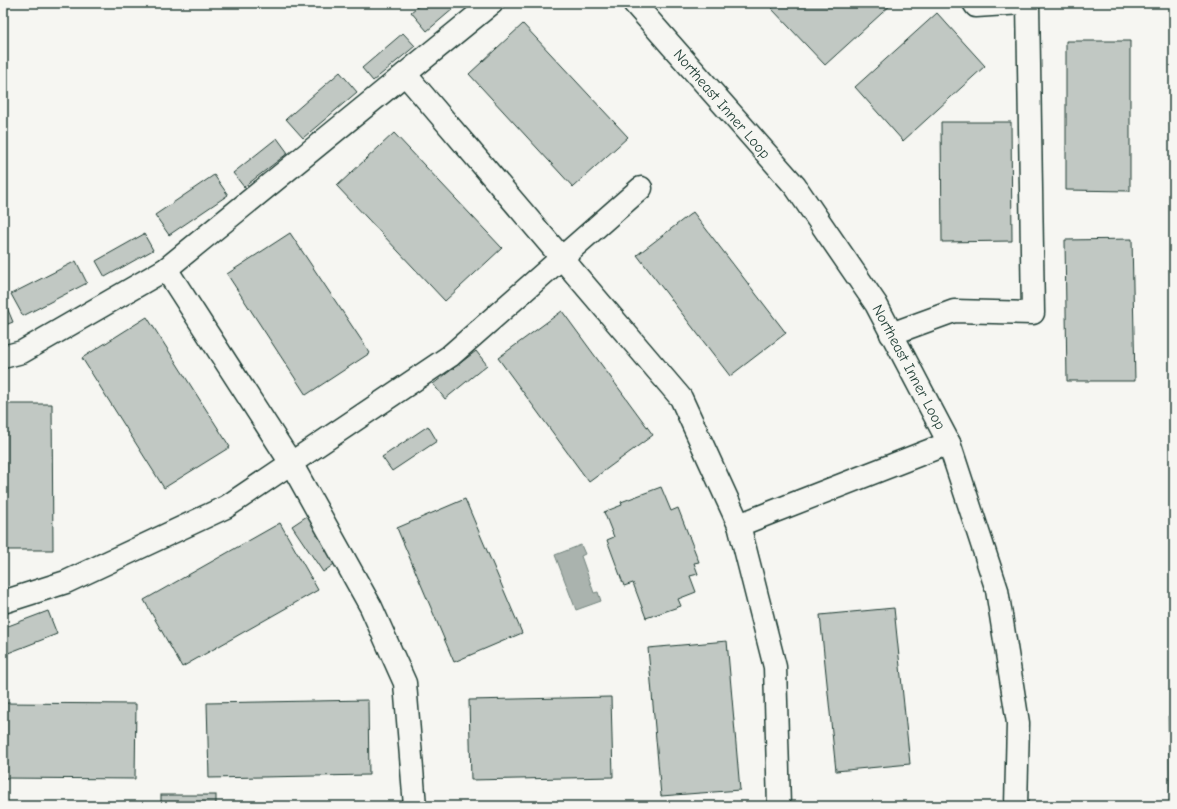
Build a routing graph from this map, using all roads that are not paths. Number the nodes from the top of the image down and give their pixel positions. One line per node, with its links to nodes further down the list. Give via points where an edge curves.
1 (492, 3): 6 (main road)
2 (634, 3): 10 (main road, Northeast Inner Loop, via 795,186 876,304)
3 (974, 3): 4 (main road, via 976,6)
4 (1024, 3)
5 (1028, 3): 10 (main road, via 1033,313 954,311)
6 (405, 74): 8 (main road); 9 (main road)
7 (641, 188): 8 (main road)
8 (562, 258): 13 (main road, via 450,356); 14 (main road, via 681,398)
9 (166, 269): 11 (main road, via 22,352); 13 (main road)
10 (891, 334): 12 (main road, Northeast Inner Loop)
11 (3, 357)
12 (949, 443): 14 (main road); 18 (main road, Northeast Inner Loop, via 997,590 1018,723)
13 (291, 463): 15 (main road, via 226,507 66,582); 16 (main road, via 371,607 405,683)
14 (739, 525): 17 (main road, via 775,667)
15 (3, 602)
16 (414, 806)
17 (779, 806)
18 (1016, 806)

